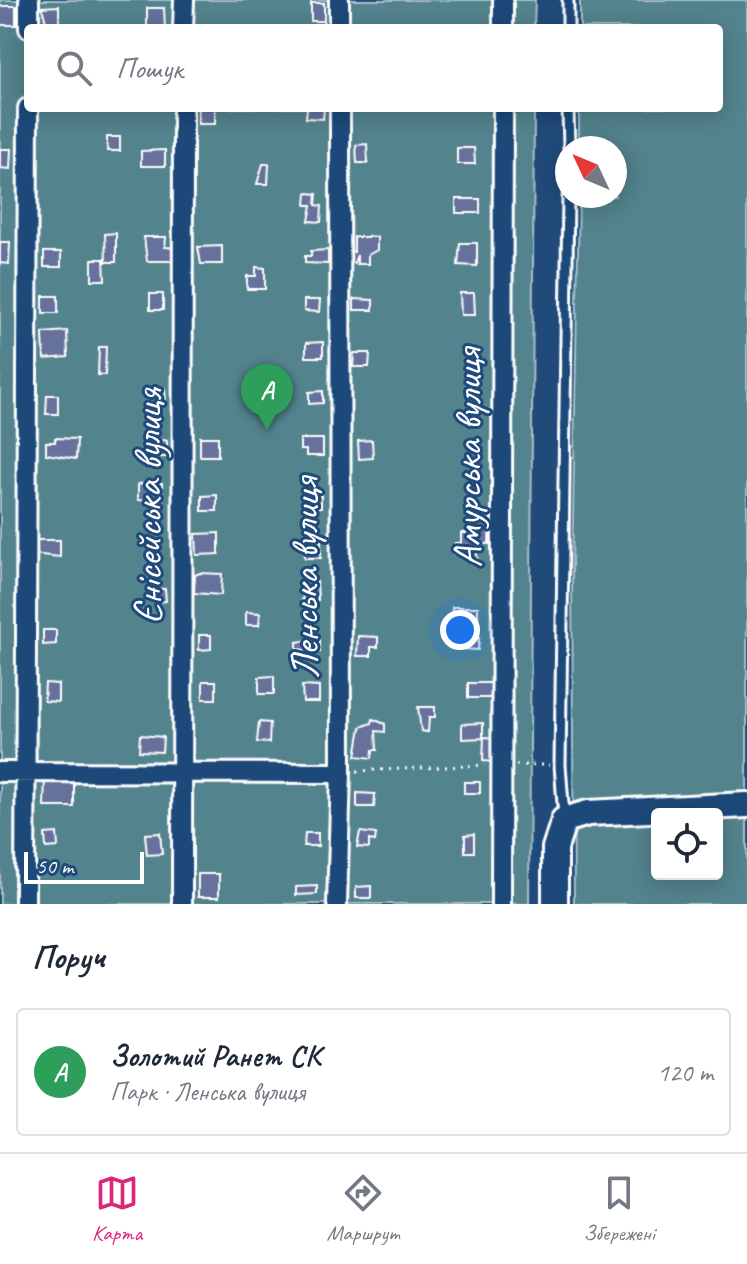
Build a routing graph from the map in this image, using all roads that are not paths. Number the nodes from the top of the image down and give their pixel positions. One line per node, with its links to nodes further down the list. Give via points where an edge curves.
1 (29, 0): 6 (street)
2 (184, 0): 7 (street)
3 (339, 0): 8 (street)
4 (503, 0): 9 (street)
5 (568, 0): 10 (lane)
6 (29, 24)
7 (183, 24)
8 (339, 24)
9 (503, 24)
10 (568, 24)
11 (28, 112): 19 (street)
12 (183, 112): 21 (street, Єнісейська вулиця)
13 (340, 112): 20 (street, Ленська вулиця)
14 (503, 112): 27 (street, Амурська вулиця)
15 (568, 112): 16 (lane)
16 (569, 136)
17 (568, 208): 23 (lane, via 560,765)
18 (0, 772): 19 (street)
19 (26, 772): 21 (street); 24 (street)
20 (341, 772): 21 (street); 26 (street, Ленська вулиця)
21 (182, 775): 25 (street, Єнісейська вулиця)
22 (747, 805): 23 (street, via 588,813)
23 (564, 820): 28 (street, via 555,848)
24 (25, 904)
25 (182, 904)
26 (337, 904)
27 (501, 904)
28 (555, 904)

